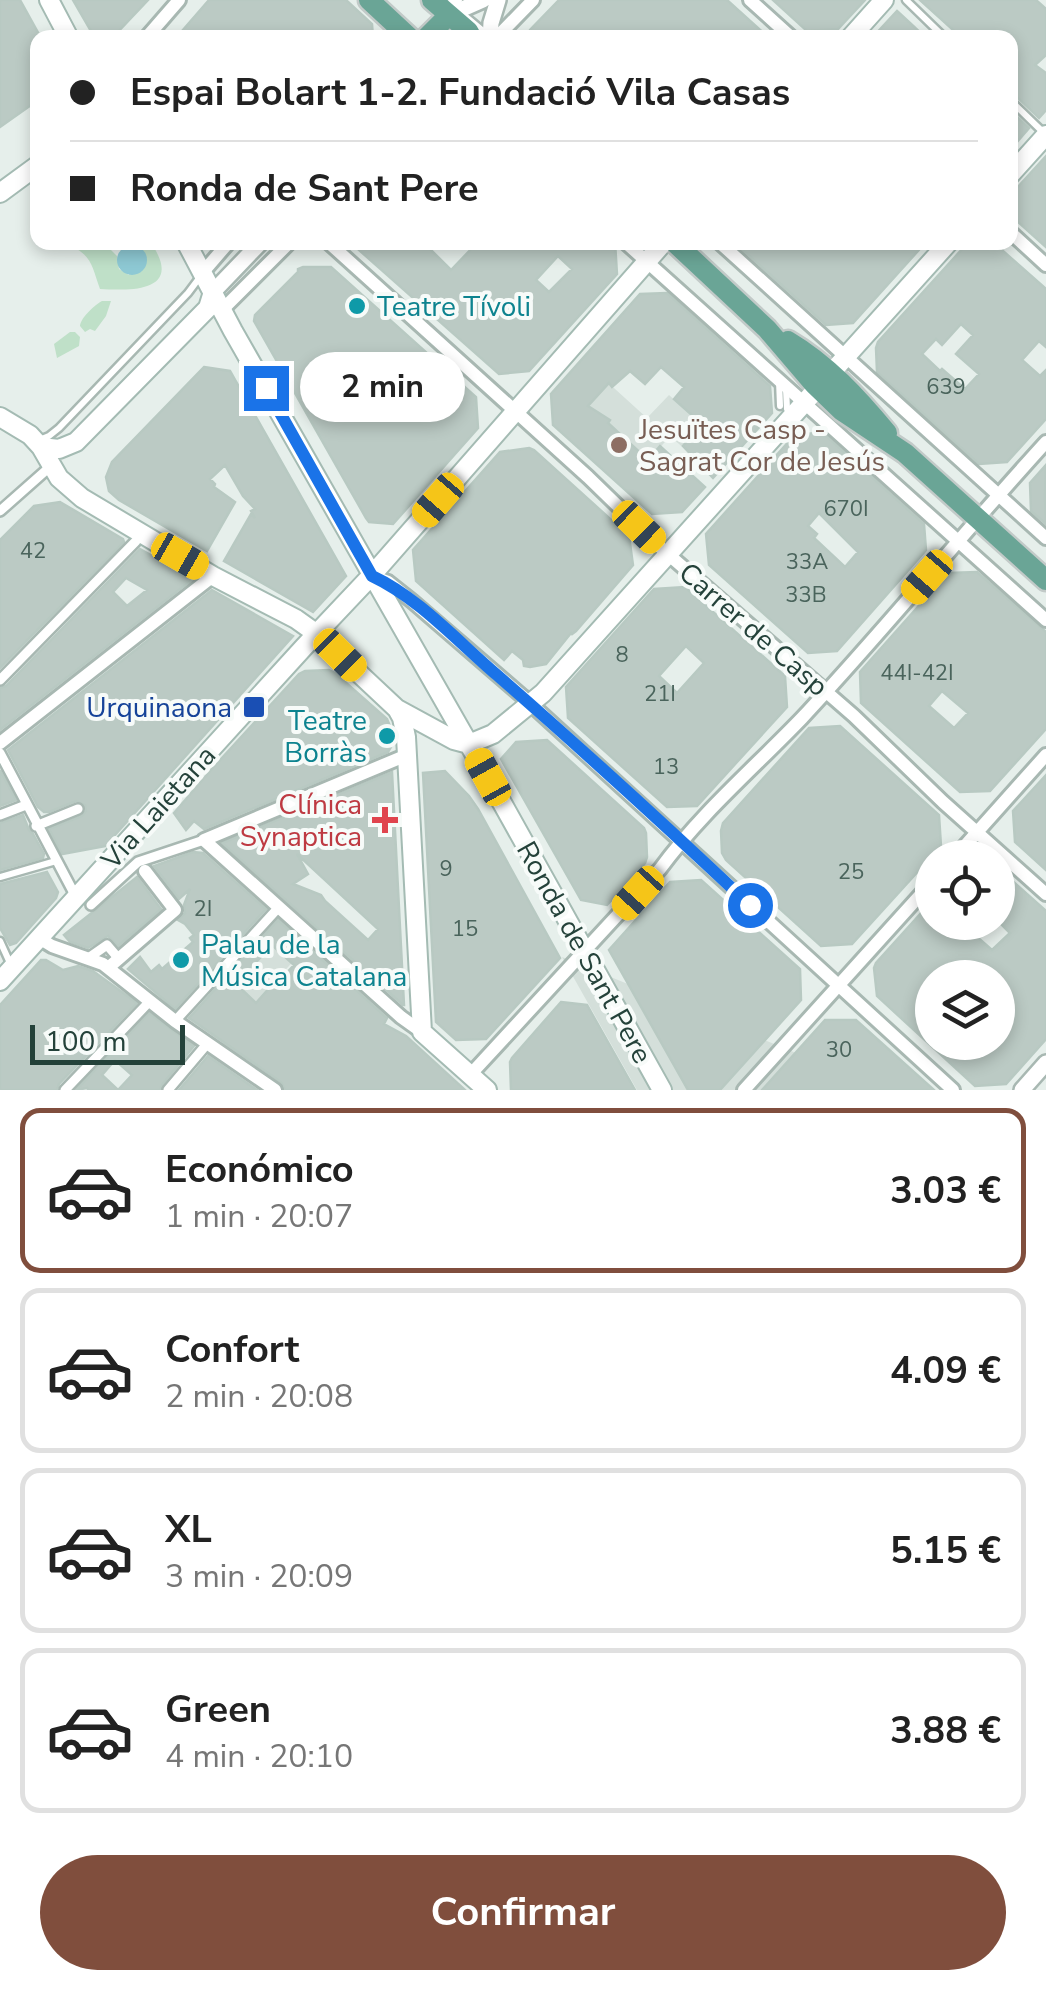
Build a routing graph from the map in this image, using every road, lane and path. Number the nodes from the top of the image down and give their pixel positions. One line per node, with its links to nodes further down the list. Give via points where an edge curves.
1 (48, 0): 11 (main road)
2 (179, 0): 12 (street)
3 (368, 0): 13 (main road)
4 (483, 0): 10 (street)
5 (498, 0): 17 (street)
6 (533, 0): 18 (street)
7 (750, 0): 19 (street)
8 (884, 0): 20 (main road)
9 (906, 0): 21 (lane)
10 (449, 4): 14 (main road); 15 (main road); 16 (lane)
11 (65, 30)
12 (153, 30)
13 (401, 30)
14 (431, 30)
15 (468, 30)
16 (481, 30)
17 (491, 30)
18 (504, 30)
19 (783, 30)
20 (857, 30)
21 (937, 30)
22 (1018, 108): 23 (lane)
23 (1046, 135): 24 (main road)
24 (1018, 165)
25 (30, 171): 26 (main road)
26 (0, 193)
27 (1018, 239): 39 (street)
28 (191, 250): 40 (main road, Ronda de Sant Pere)
29 (222, 250): 40 (street)
30 (254, 250): 41 (street)
31 (280, 250): 41 (street)
32 (337, 250): 45 (street, Carrer de Casp)
33 (634, 250): 38 (street)
34 (657, 250): 38 (main road, Via Laietana)
35 (683, 250): 44 (main road, via 767,329 798,347)
36 (728, 250): 42 (street)
37 (942, 250): 42 (main road)
38 (647, 262): 43 (street); 45 (main road, Via Laietana)
39 (1046, 265)
40 (203, 272): 41 (main road, Ronda de Sant Pere); 48 (lane)
41 (214, 304): 48 (main road, via 76,442 59,449); 58 (main road, Ronda de Sant Pere)
42 (845, 356): 44 (main road); 50 (street)
43 (782, 383): 44 (street); 44 (lane)
44 (805, 397): 52 (main road, via 855,396 905,454); 55 (street); 56 (main road)
45 (514, 413): 56 (street, Carrer de Casp); 58 (main road, Via Laietana)
46 (0, 417): 48 (main road)
47 (1046, 442): 50 (street)
48 (39, 444): 49 (main road)
49 (52, 465): 51 (street); 57 (main road, via 82,498)
50 (998, 494): 52 (street); 53 (street)
51 (0, 511)
52 (978, 518): 55 (street); 59 (main road)
53 (1046, 538)
54 (136, 541): 62 (street)
55 (958, 541): 60 (street); 63 (street)
56 (667, 553): 63 (street, Carrer de Casp); 64 (main road)
57 (214, 576): 61 (main road); 66 (street)
58 (372, 576): 61 (main road, Via Laietana); 64 (street, via 412,601); 67 (main road, Ronda de Sant Pere)
59 (1046, 580)
60 (1046, 620)
61 (317, 634): 65 (main road); 83 (main road, Via Laietana)
62 (0, 680)
63 (826, 691): 75 (street, Carrer de Casp); 77 (street)
64 (530, 704): 67 (main road, via 494,734); 77 (street)
65 (397, 709): 67 (main road); 70 (main road, via 404,724)
66 (0, 743)
67 (469, 744): 88 (main road, Ronda de Sant Pere)
68 (0, 753): 71 (street)
69 (1046, 756): 75 (street)
70 (397, 758): 76 (street); 94 (main road)
71 (26, 805): 73 (street); 74 (street)
72 (78, 809): 74 (street)
73 (0, 815)
74 (36, 826): 79 (street)
75 (977, 832): 78 (street); 82 (street, Carrer de Casp)
76 (204, 840): 80 (street); 85 (street)
77 (681, 840): 88 (street); 91 (street)
78 (970, 840)
79 (56, 862): 81 (lane); 83 (street)
80 (141, 866): 83 (street, Via Laietana); 89 (street, via 175,910)
81 (0, 877)
82 (1046, 894)
83 (84, 901): 86 (main road, Via Laietana)
84 (915, 901): 91 (street)
85 (279, 907): 93 (street); 94 (street)
86 (39, 938): 89 (street); 90 (main road, Via Laietana)
87 (0, 941): 90 (lane)
88 (585, 951): 97 (street); 102 (main road, Ronda de Sant Pere)
89 (114, 964): 92 (street)
90 (6, 974)
91 (838, 987): 103 (street); 104 (street)
92 (150, 1001): 93 (street); 98 (street)
93 (175, 1021): 95 (street)
94 (422, 1032): 97 (main road)
95 (207, 1044): 99 (street); 100 (street)
96 (1046, 1063): 105 (street)
97 (470, 1075): 101 (main road)
98 (65, 1090)
99 (168, 1090)
100 (275, 1090)
101 (487, 1090)
102 (662, 1090)
103 (744, 1090)
104 (954, 1090)
105 (1022, 1090)

